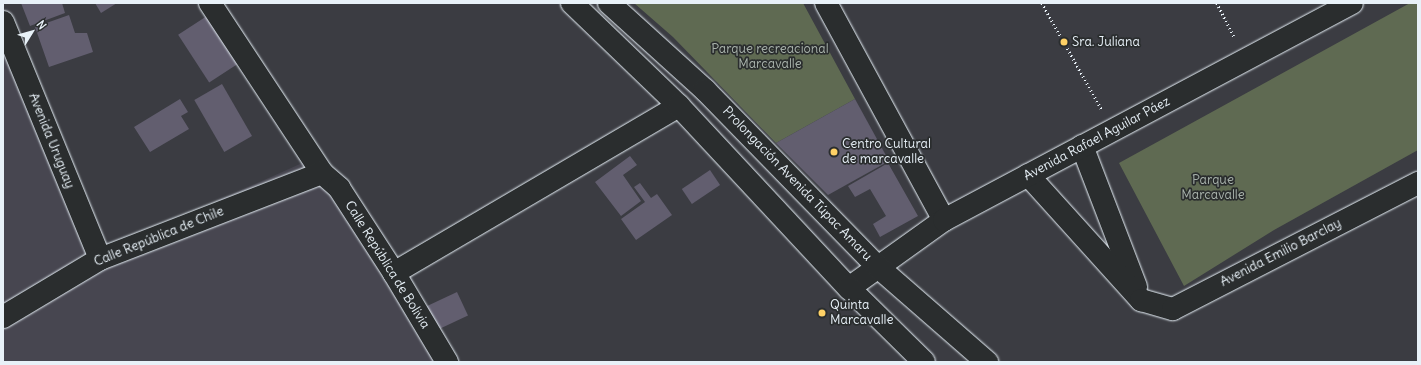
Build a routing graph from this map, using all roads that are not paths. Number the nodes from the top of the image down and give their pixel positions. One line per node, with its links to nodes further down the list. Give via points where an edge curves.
1 (210, 3): 9 (street, Calle República de Bolivia)
2 (572, 3): 7 (street)
3 (609, 3): 14 (street, Prolongación Avenida Túpac Amaru, via 705,90)
4 (826, 3): 12 (street)
5 (1352, 3): 8 (street, Avenida Rafael Aguilar Páez)
6 (3, 22): 13 (street, Avenida Uruguay)
7 (679, 106): 15 (street); 16 (street)
8 (1082, 146): 10 (street, Avenida Rafael Aguilar Páez); 17 (street)
9 (322, 173): 13 (street, Calle República de Chile); 15 (street, Calle República de Bolivia, via 339,188)
10 (1028, 175): 12 (street, Avenida Rafael Aguilar Páez); 17 (street)
11 (1418, 183): 17 (street, Avenida Emilio Barclay, via 1173,309)
12 (944, 220): 14 (street, Avenida Rafael Aguilar Páez)
13 (100, 259): 18 (street, Calle República de Chile)
14 (878, 267): 16 (street, Avenida Rafael Aguilar Páez); 21 (street, Prolongación Avenida Túpac Amaru)
15 (394, 273): 19 (street, Calle República de Bolivia)
16 (849, 288): 20 (street)
17 (1141, 300)
18 (3, 317)
19 (446, 362)
20 (924, 362)
21 (987, 362)

